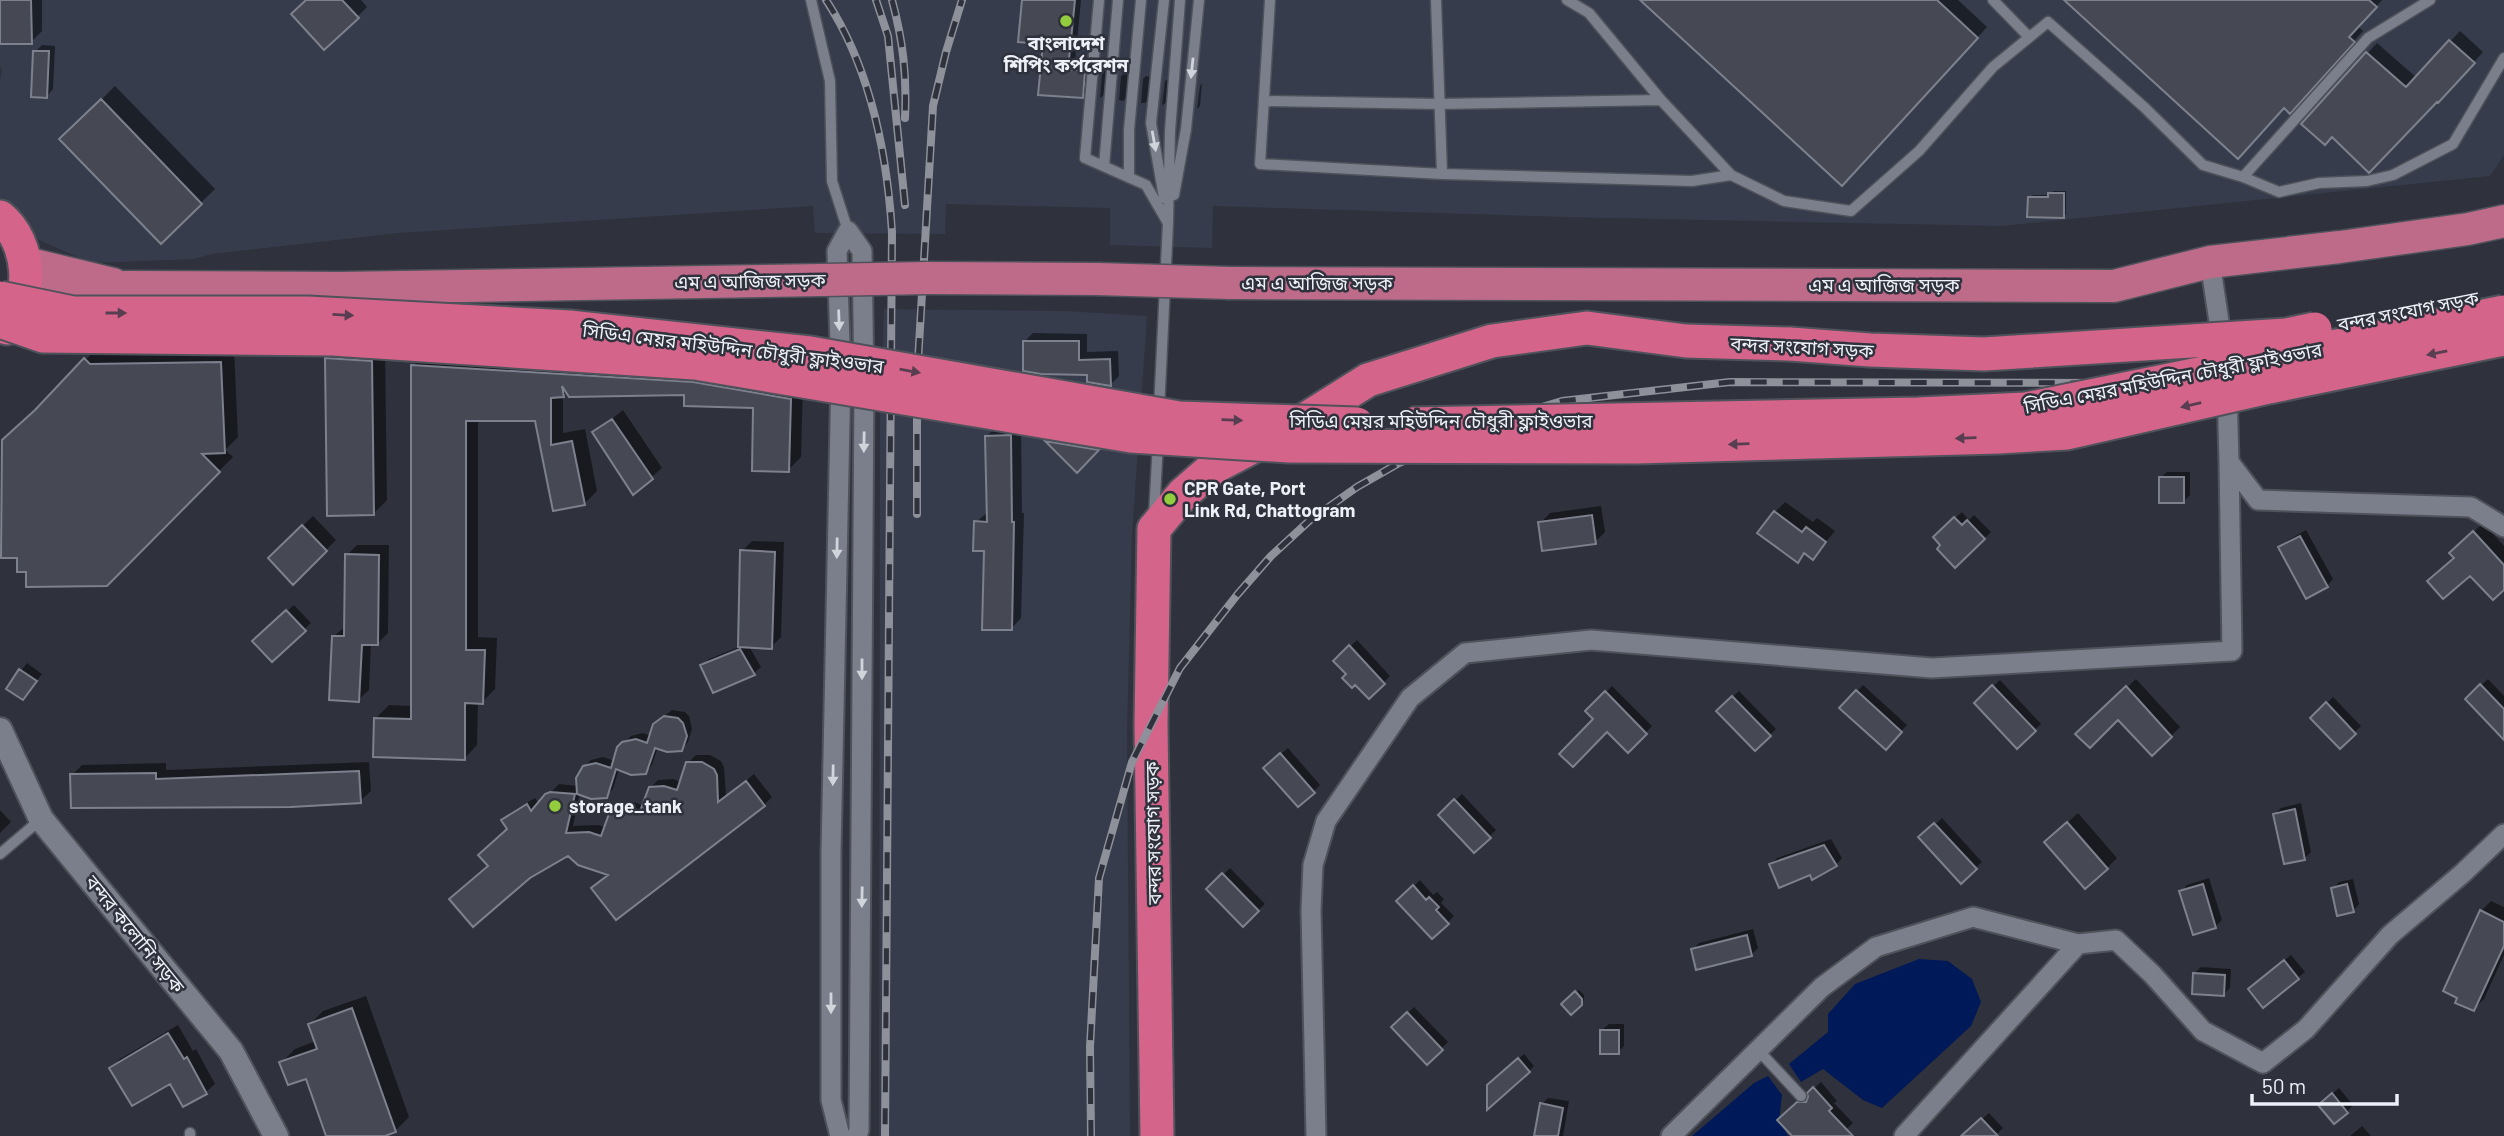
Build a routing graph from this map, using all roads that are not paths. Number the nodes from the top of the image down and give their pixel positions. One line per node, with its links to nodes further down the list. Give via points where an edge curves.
1 (811, 0): 26 (lane, via 830,82 832,181)
2 (1099, 0): 18 (lane, via 1085,158)
3 (1118, 0): 18 (lane)
4 (1141, 0): 21 (lane)
5 (1164, 0): 25 (lane, one-way to 25, via 1151,123)
6 (1180, 0): 25 (lane)
7 (1199, 0): 25 (lane, one-way to 25, via 1186,128)
8 (1270, 0): 16 (lane)
9 (1436, 0): 17 (lane)
10 (1567, 0): 15 (lane, via 1589,13)
11 (1993, 0): 13 (lane)
12 (2430, 0): 22 (lane, via 2368,38)
13 (2029, 37): 20 (lane, via 1993,67 1919,151 1851,211 1784,201); 22 (lane, via 2048,22 2203,164)
14 (2504, 58): 22 (lane, via 2453,144 2393,175 2279,192)
15 (1661, 100): 17 (lane); 20 (lane)
16 (1264, 101): 17 (lane); 19 (lane, via 1260,164)
17 (1439, 104): 19 (lane)
18 (1104, 166): 21 (lane)
19 (1442, 174): 20 (lane, via 1692,181)
20 (1731, 174)
21 (1129, 177): 25 (lane, via 1146,185)
22 (2243, 177)
23 (0, 217): 28 (highway, via 18,239)
24 (2504, 221): 27 (main road, এম এ আজিজ সড়ক, via 2353,246)
25 (1168, 223): 35 (lane)
26 (848, 231): 48 (street, one-way to 48, via 836,251 841,374 831,1100); 49 (street, one-way to 49, via 862,251 864,386)
27 (2210, 262): 29 (main road, এম এ আজিজ সড়ক, bridge, via 2114,286 928,278); 37 (street, via 2227,379)
28 (26, 263): 29 (main road, এম এ আজিজ সড়ক); 31 (highway)
29 (125, 287): 31 (main road, এম এ আজিজ সড়ক)
30 (2504, 292): 39 (highway, বন্দর সংযোগ সড়ক, bridge, via 2286,334 1984,354 1685,341 1587,328 1492,341 1368,380 1214,467 1183,494)
31 (7, 307): 32 (highway, সিডিএ মেয়র মহিউদ্দিন চৌধুরী ফ্লাইওভার, one-way to 32, bridge, via 74,313 308,313 569,327 810,353 1180,418 1371,425 2026,409); 33 (highway, via 12,323); 34 (highway, one-way to 31, bridge, via 2067,433 1636,447 1303,446 1131,436 695,363 333,339 43,336)
32 (2504, 312)
33 (0, 335)
34 (2504, 339)
35 (1159, 419)
36 (1158, 433): 39 (lane, বন্দর সংযোগ সড়ক)
37 (2229, 462): 38 (street, via 2258,500 2471,507); 51 (street, via 2232,651 1932,668 1591,640 1465,653 1410,698 1326,821 1313,865 1311,910)
38 (2504, 527)
39 (1154, 529): 50 (highway, বন্দর সংযোগ সড়ক, via 1151,725)
40 (0, 730): 41 (street, বন্দর কলোনি সড়ক)
41 (41, 819): 43 (lane); 47 (street, বন্দর কলোনি সড়ক, via 231,1051)
42 (2504, 834): 44 (street, via 2390,935 2306,1028 2263,1063 2203,1031 2116,940)
43 (0, 854)
44 (2078, 944): 45 (street, via 1973,917 1876,947 1822,988); 53 (street)
45 (1765, 1058): 46 (lane); 52 (street)
46 (1800, 1095)
47 (276, 1136)
48 (839, 1136)
49 (857, 1136)
50 (1157, 1136)
51 (1317, 1136)
52 (1671, 1136)
53 (1905, 1136)

